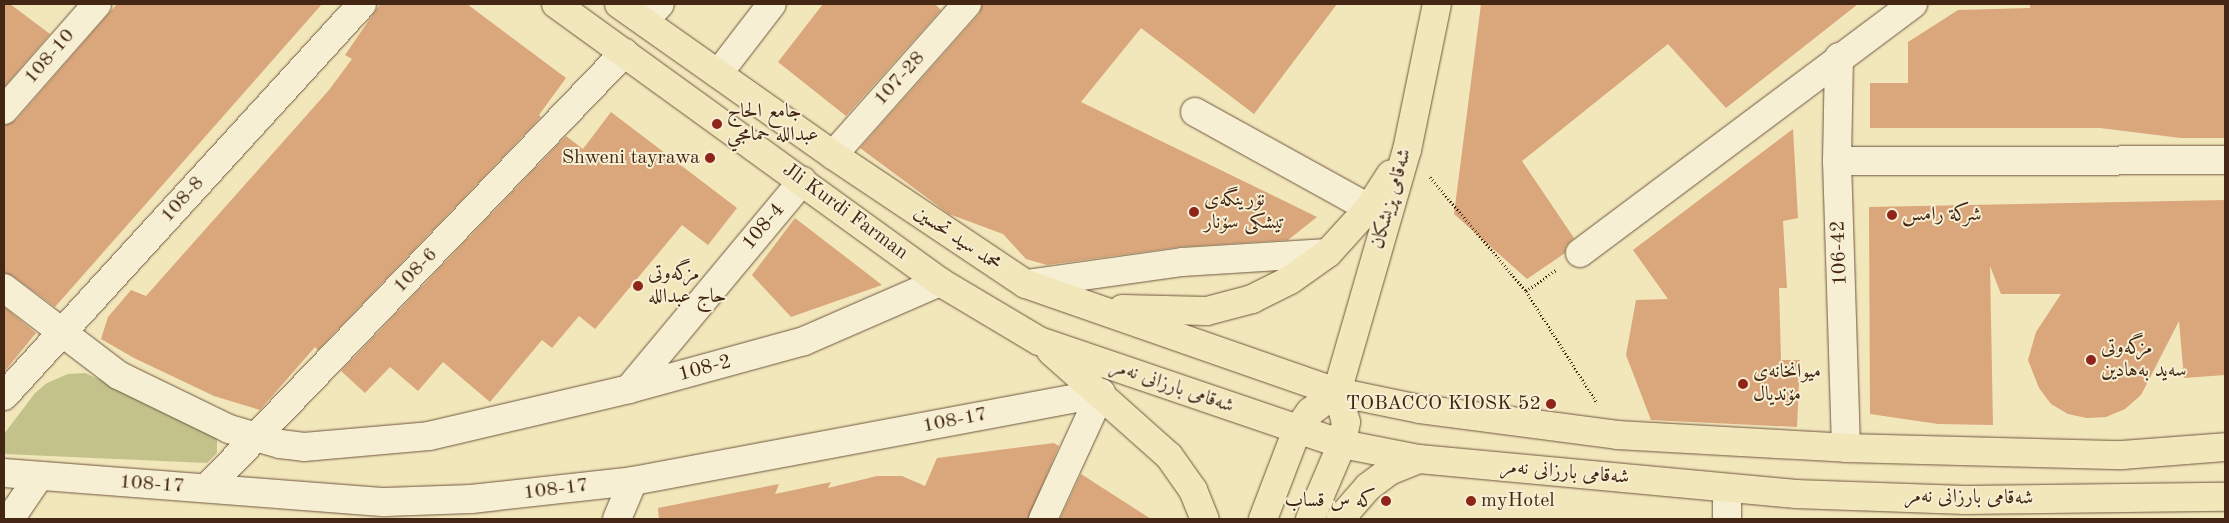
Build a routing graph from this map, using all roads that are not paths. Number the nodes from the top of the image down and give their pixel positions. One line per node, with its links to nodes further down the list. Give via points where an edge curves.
1 (97, 4): 13 (street, 108-10)
2 (362, 4): 27 (street, 108-8)
3 (556, 4): 10 (main road, Jli Kurdi Farman)
4 (620, 4): 9 (main road, محمد سید تحسین)
5 (772, 4): 12 (street)
6 (967, 4): 16 (street, 107-28)
7 (1913, 4): 11 (street)
8 (1432, 6): 15 (main road, شەقامی پزیشکان)
9 (652, 12): 12 (main road, محمد سید تحسین)
10 (624, 53): 19 (main road, Jli Kurdi Farman); 34 (street, 108-6)
11 (1839, 57): 18 (street, 106-42); 22 (street)
12 (718, 74): 16 (main road, محمد سید تحسین)
13 (4, 110)
14 (1195, 112): 20 (street)
15 (1407, 150): 20 (main road); 30 (main road, شەقامی پزیشکان)
16 (833, 154): 24 (main road, محمد سید تحسین)
17 (2225, 160): 18 (street)
18 (1837, 161): 37 (street, 106-42)
19 (802, 181): 23 (main road, Jli Kurdi Farman); 29 (street, 108-4)
20 (1369, 208): 21 (main road)
21 (1328, 253): 24 (street, via 1182,262); 26 (main road, via 1268,291 1207,311 1144,312)
22 (1580, 253)
23 (940, 282): 28 (main road, شەقامی بارزانی نەمر); 29 (street, 108-2, via 804,341)
24 (1026, 284): 26 (main road, محمد سید تحسین)
25 (4, 288): 27 (street, 108-2)
26 (1077, 304): 30 (main road, محمد سید تحسین)
27 (61, 333): 32 (street, 108-8); 34 (street, 108-2, via 118,375 229,429)
28 (1039, 341): 31 (main road); 33 (main road, شەقامی بارزانی نەمر)
29 (629, 388): 34 (street, 108-2, via 462,430 328,446 288,445)
30 (1337, 392): 33 (main road, via 1310,412); 35 (main road, via 1346,422); 37 (main road, via 1420,409 1617,435)
31 (1101, 394): 41 (street, 108-17); 49 (street); 50 (main road, via 1169,456 1193,490)
32 (4, 396)
33 (1297, 430): 35 (main road, شەقامی بارزانی نەمر); 51 (main road)
34 (256, 438): 42 (street, 108-6)
35 (1342, 444): 38 (main road, شەقامی بارزانی نەمر); 52 (main road)
36 (2225, 447): 37 (main road, via 2122,455)
37 (1846, 448)
38 (1419, 459): 43 (main road, شەقامی بارزانی نەمر); 53 (main road, via 1389,471 1368,487)
39 (4, 473): 40 (street, 108-17)
40 (38, 478): 42 (street, 108-17); 47 (street)
41 (633, 481): 45 (street, 108-17, via 428,502); 46 (street)
42 (207, 488): 45 (street, 108-17)
43 (1727, 488): 44 (main road, شەقامی بارزانی نەمر, via 1795,494 1965,500); 54 (street)
44 (2225, 498)
45 (342, 499): 48 (street)
46 (625, 517)
47 (10, 519)
48 (324, 519)
49 (1043, 519)
50 (1205, 519)
51 (1263, 519)
52 (1310, 519)
53 (1340, 519)
54 (1727, 519)

